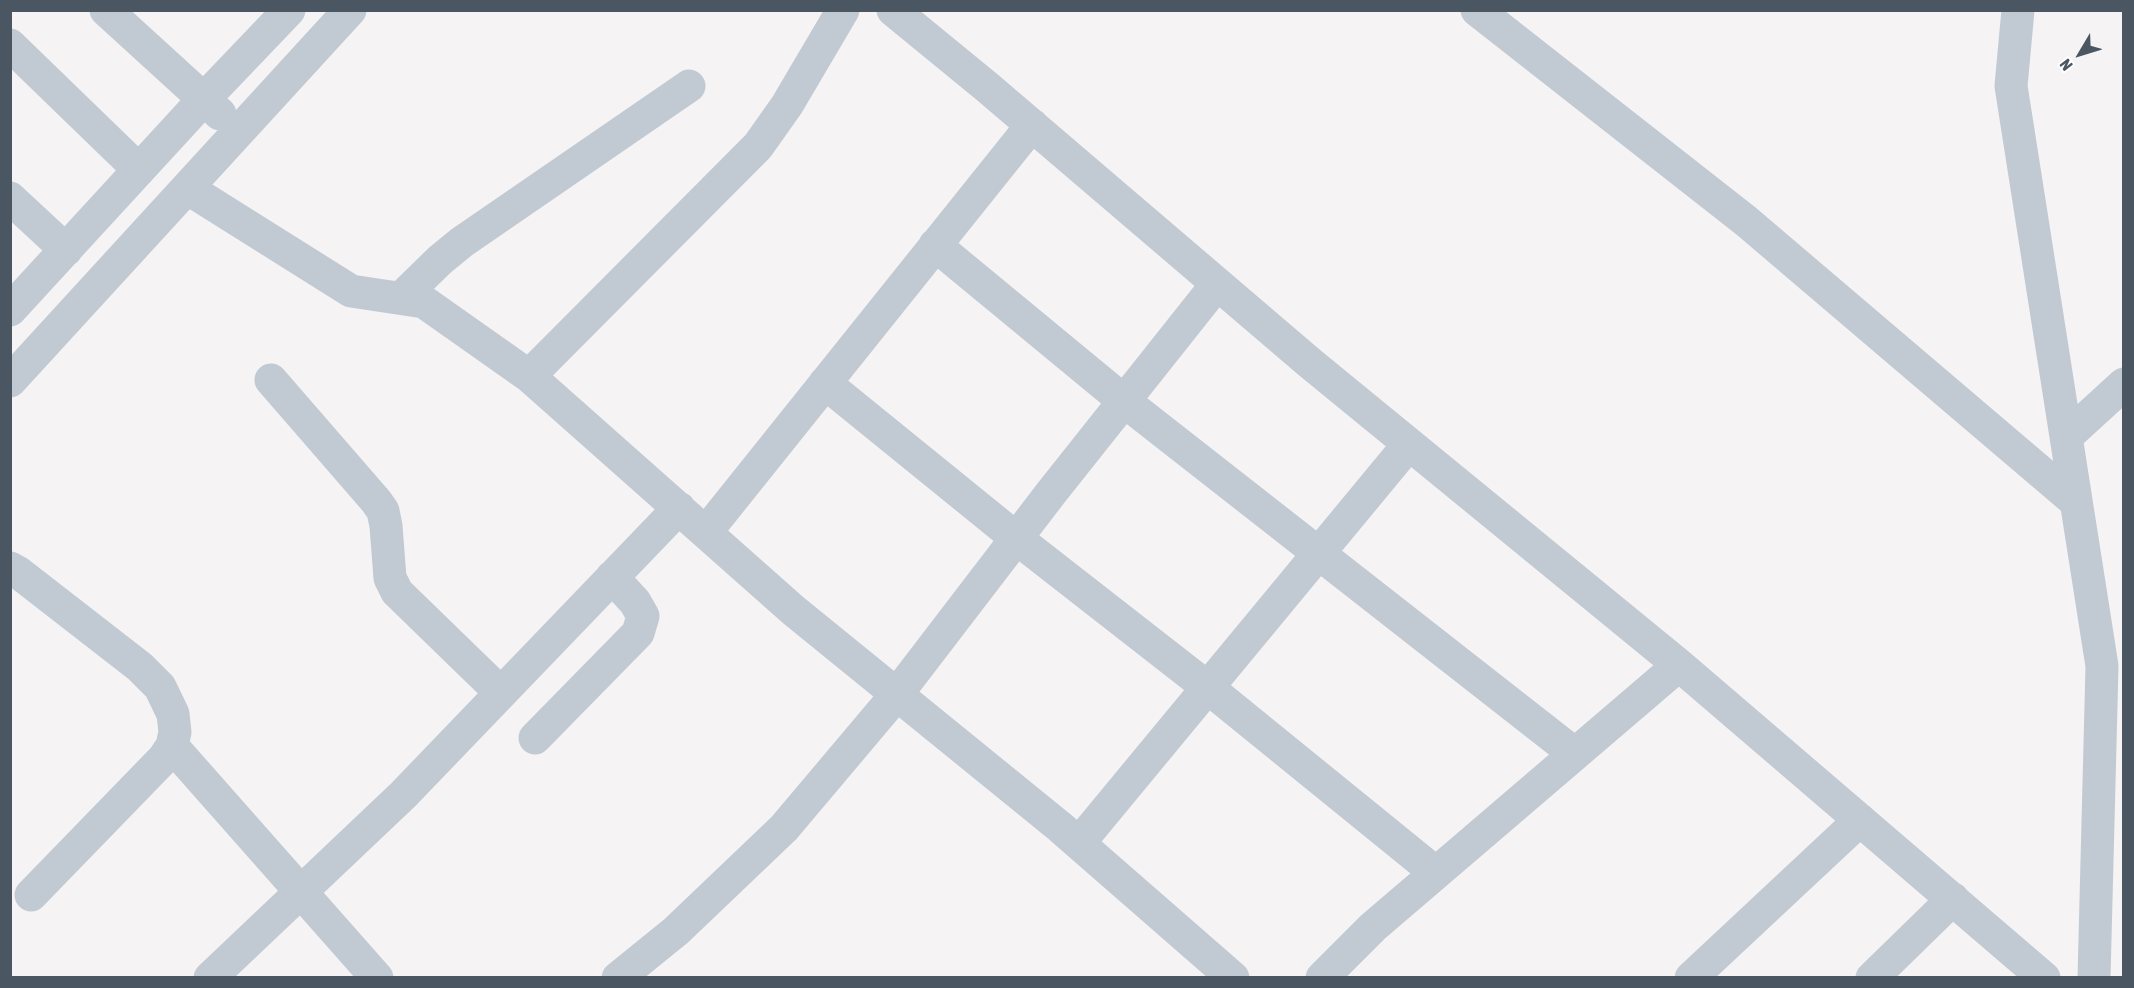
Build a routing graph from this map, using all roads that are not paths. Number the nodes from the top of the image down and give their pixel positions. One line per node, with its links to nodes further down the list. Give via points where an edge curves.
1 (106, 10): 10 (street)
2 (289, 10): 10 (street)
3 (350, 10): 12 (street)
4 (843, 10): 21 (street, via 759,146)
5 (892, 10): 11 (street)
6 (1477, 10): 29 (street, via 1746,221)
7 (2018, 10): 27 (street, via 2011,86)
8 (10, 45): 13 (street)
9 (689, 86): 19 (street, via 462,242)
10 (204, 99): 12 (street); 13 (street)
11 (1032, 125): 16 (street); 18 (street)
12 (238, 130): 14 (street)
13 (139, 170): 17 (street)
14 (187, 188): 19 (street, via 351,291); 23 (street)
15 (10, 198): 17 (street)
16 (935, 245): 24 (street); 26 (street)
17 (66, 250): 20 (street)
18 (1217, 284): 26 (street); 28 (street)
19 (401, 298): 21 (street, via 424,302)
20 (10, 310)
21 (530, 376): 30 (street)
22 (271, 380): 38 (street, via 383,511 390,578 397,592)
23 (10, 381)
24 (825, 383): 31 (street); 32 (street)
25 (2124, 384): 27 (street)
26 (1124, 401): 32 (street); 33 (street)
27 (2066, 437): 29 (street)
28 (1409, 444): 33 (street); 36 (street)
29 (2076, 502): 57 (street, via 2102,666)
30 (679, 508): 31 (street); 35 (street)
31 (706, 532): 39 (street, via 793,610)
32 (1016, 538): 37 (street); 39 (street)
33 (1319, 554): 37 (street); 42 (street)
34 (10, 568): 41 (street, via 140,667 160,687 173,714)
35 (612, 577): 38 (street); 40 (street, via 643,616 638,633)
36 (1679, 665): 42 (street); 43 (street)
37 (1207, 687): 44 (street); 45 (street)
38 (501, 693): 46 (street, via 403,795)
39 (897, 694): 44 (street); 51 (street, via 784,828 676,932)
40 (535, 738)
41 (172, 746): 46 (street); 47 (street, via 165,758)
42 (1575, 754): 45 (street)
43 (1860, 820): 48 (street); 54 (street)
44 (1078, 843): 52 (street)
45 (1436, 873): 53 (street)
46 (302, 890): 49 (street); 50 (street)
47 (31, 895)
48 (1953, 899): 55 (street); 56 (street)
49 (219, 974)
50 (377, 978)
51 (618, 978)
52 (1233, 978)
53 (1322, 978)
54 (1691, 978)
55 (1872, 978)
56 (2044, 978)
57 (2094, 978)

